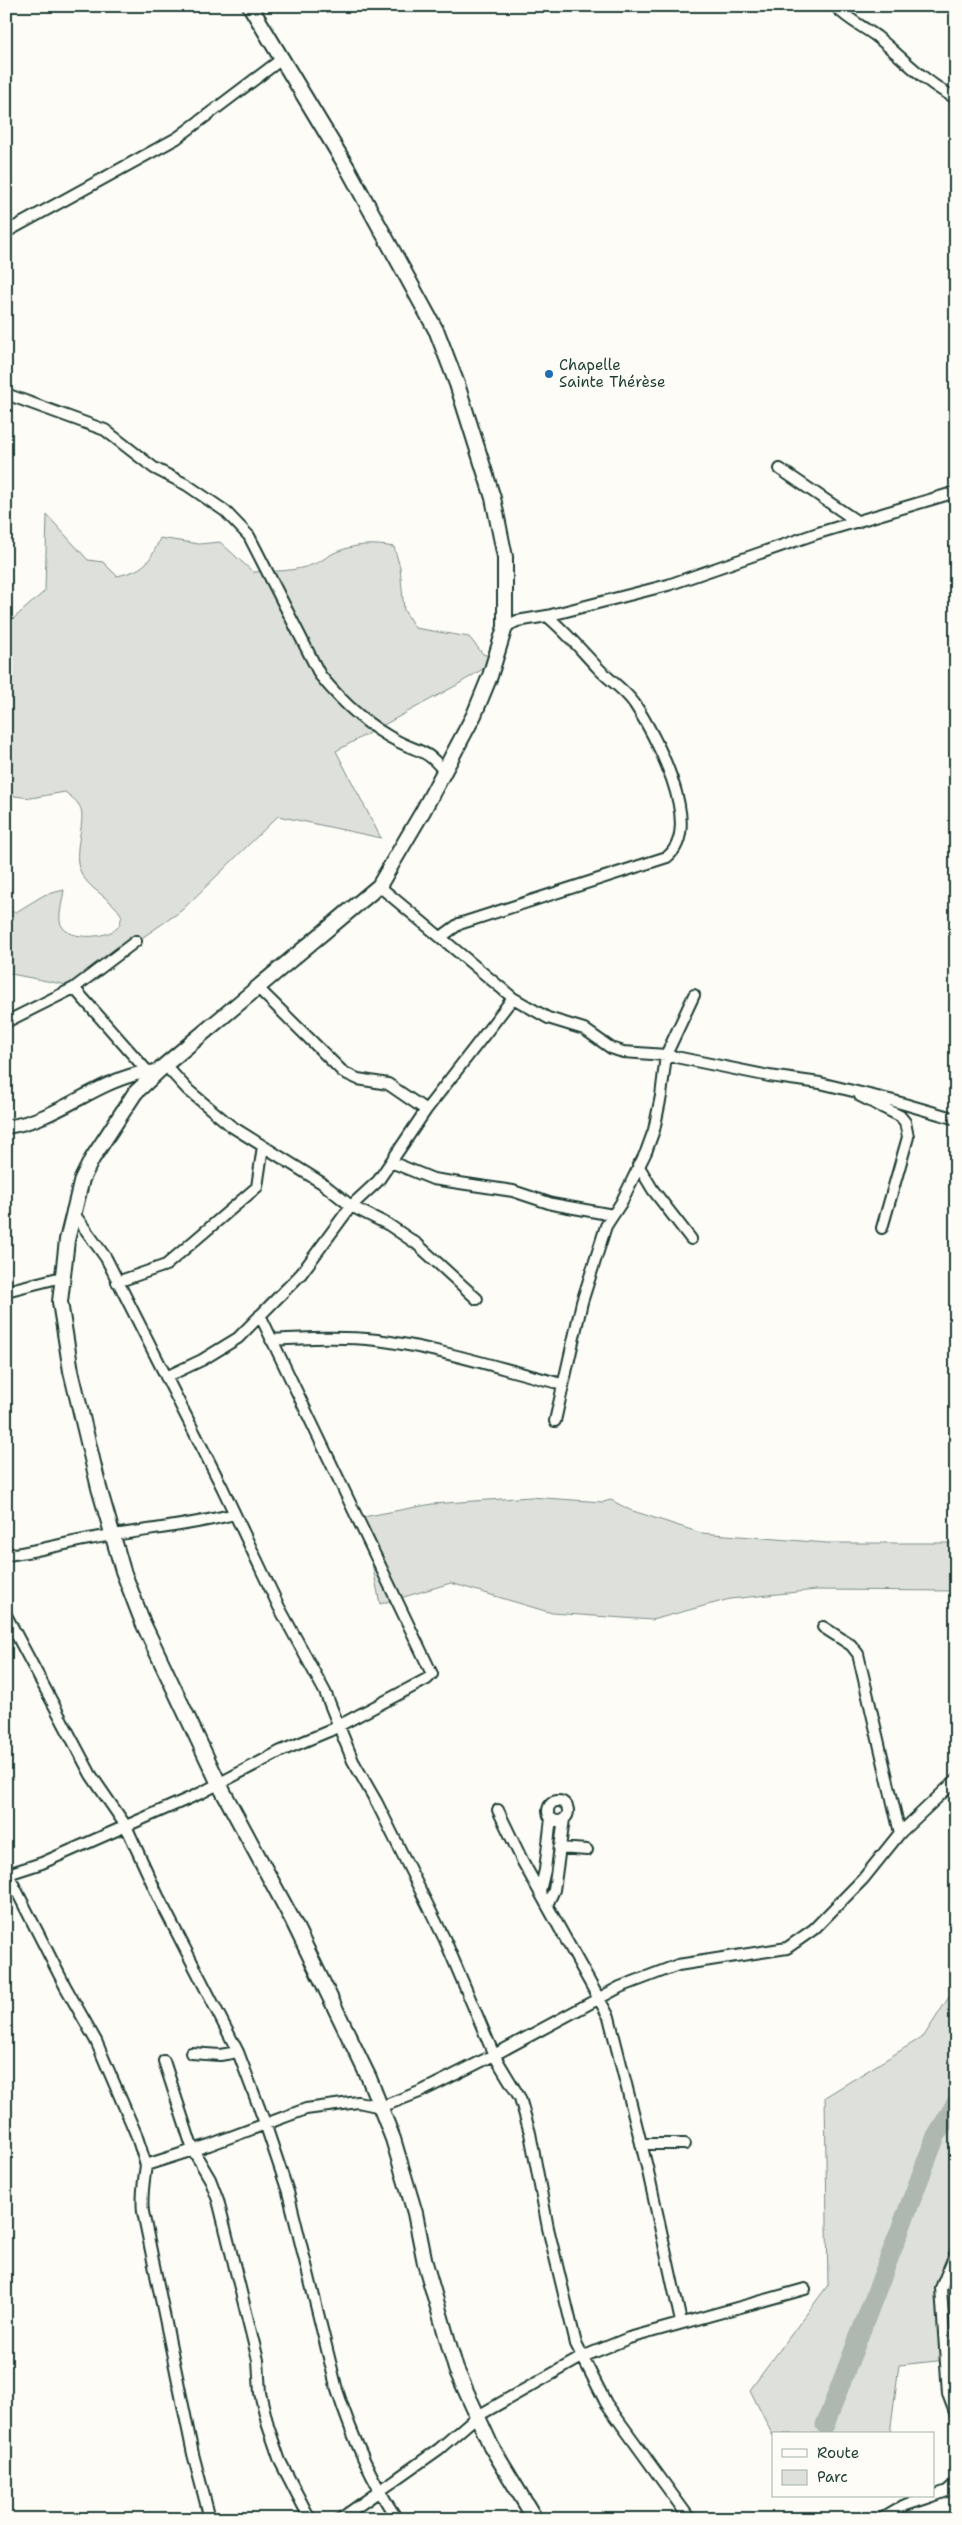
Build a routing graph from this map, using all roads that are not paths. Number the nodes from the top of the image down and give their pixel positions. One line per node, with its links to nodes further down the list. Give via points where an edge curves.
1 (250, 6): 3 (main road)
2 (835, 6): 4 (street, via 934,85)
3 (283, 58): 5 (street, via 178,138); 11 (main road, via 437,332 493,498 506,582)
4 (956, 98)
5 (6, 232)
6 (6, 394): 12 (street, via 105,430 154,468 187,485 225,511 249,536 320,675 332,690 398,742 432,756)
7 (780, 469): 9 (street)
8 (956, 492): 9 (street)
9 (858, 522): 10 (street, via 668,585)
10 (547, 616): 11 (street); 14 (street, via 572,637 637,708 660,749 679,801 678,843 667,857 459,924)
11 (505, 626): 12 (main road, via 483,695)
12 (443, 770): 13 (main road)
13 (379, 886): 14 (street); 16 (main road)
14 (441, 937): 19 (street)
15 (136, 941): 17 (street)
16 (257, 987): 22 (main road); 24 (street, via 343,1072 358,1079 388,1084)
17 (74, 988): 20 (street); 22 (street)
18 (694, 995): 21 (street)
19 (513, 998): 21 (street, via 548,1018 584,1029 611,1048); 24 (street)
20 (6, 1022)
21 (666, 1055): 23 (street); 29 (street, via 654,1130)
22 (157, 1069): 26 (street, via 113,1082 29,1123); 27 (street, via 231,1126); 31 (main road, via 135,1093 101,1143 82,1179)
23 (843, 1088): 25 (street); 33 (street, via 900,1116 905,1122 908,1137)
24 (426, 1110): 28 (street)
25 (956, 1119)
26 (6, 1127)
27 (263, 1146): 30 (street, via 322,1183); 36 (street, via 257,1187 166,1265)
28 (391, 1162): 30 (street, via 378,1181); 32 (street, via 433,1179 513,1190 552,1204)
29 (638, 1165): 32 (street); 34 (street, via 652,1190)
30 (351, 1206): 38 (street, via 417,1244); 39 (street, via 301,1274)
31 (72, 1211): 35 (main road); 36 (street, via 106,1258)
32 (613, 1215): 42 (street, via 606,1226 590,1277)
33 (882, 1228)
34 (691, 1239)
35 (62, 1277): 37 (street); 45 (main road, via 60,1302 71,1371)
36 (117, 1282): 41 (street)
37 (6, 1291)
38 (477, 1299)
39 (260, 1315): 40 (street); 41 (street, via 238,1338)
40 (271, 1340): 42 (street, via 377,1340); 49 (street, via 432,1674)
41 (166, 1377): 44 (street)
42 (562, 1384): 43 (street)
43 (555, 1421)
44 (234, 1514): 45 (street); 49 (street, via 325,1692)
45 (113, 1535): 46 (street); 51 (main road, via 143,1623)
46 (6, 1555)
47 (6, 1615): 55 (street, via 91,1775)
48 (823, 1627): 56 (street, via 852,1645 858,1654)
49 (338, 1724): 51 (street); 65 (street, via 353,1761 445,1940)
50 (956, 1780): 56 (street)
51 (219, 1784): 55 (street); 67 (main road, via 292,1920 362,2060)
52 (498, 1810): 60 (street)
53 (551, 1818): 54 (street); 54 (street, via 548,1812 557,1801 568,1808); 60 (street)
54 (564, 1820): 57 (street)
55 (126, 1826): 59 (street, via 42,1862); 63 (street, via 154,1889)
56 (900, 1833): 62 (street, via 864,1879 814,1930 787,1948 678,1965)
57 (559, 1848): 58 (street); 61 (street, via 554,1890)
58 (587, 1850)
59 (7, 1872): 72 (street, via 96,2041)
60 (540, 1891): 61 (street)
61 (548, 1905): 62 (street)
62 (600, 1998): 65 (street); 69 (street, via 610,2017)
63 (238, 2052): 64 (street, via 220,2055); 68 (street)
64 (191, 2053)
65 (494, 2055): 67 (street, via 422,2091); 76 (street, via 520,2098 550,2237)
66 (164, 2061): 71 (street)
67 (381, 2107): 68 (street, via 358,2102 306,2109); 78 (main road, via 415,2213 446,2339)
68 (265, 2123): 71 (street); 80 (street, via 288,2192 337,2390)
69 (641, 2144): 70 (street); 75 (street)
70 (684, 2144)
71 (193, 2150): 72 (street); 84 (street, via 218,2200 258,2360 260,2393 268,2426 280,2461)
72 (146, 2165): 83 (street, via 141,2192 142,2212 193,2454)
73 (956, 2252): 77 (street, via 941,2288 948,2394)
74 (805, 2289): 75 (street)
75 (680, 2322): 76 (street)
76 (582, 2357): 78 (street); 88 (street, via 606,2403)
77 (956, 2415)
78 (476, 2417): 80 (street, via 460,2433); 87 (main road)
79 (956, 2483): 81 (street)
80 (379, 2492): 85 (street); 86 (street)
81 (934, 2496)
82 (927, 2498): 89 (street, via 903,2506)
83 (210, 2519)
84 (310, 2519)
85 (340, 2519)
86 (397, 2519)
87 (535, 2519)
88 (690, 2519)
89 (881, 2519)

